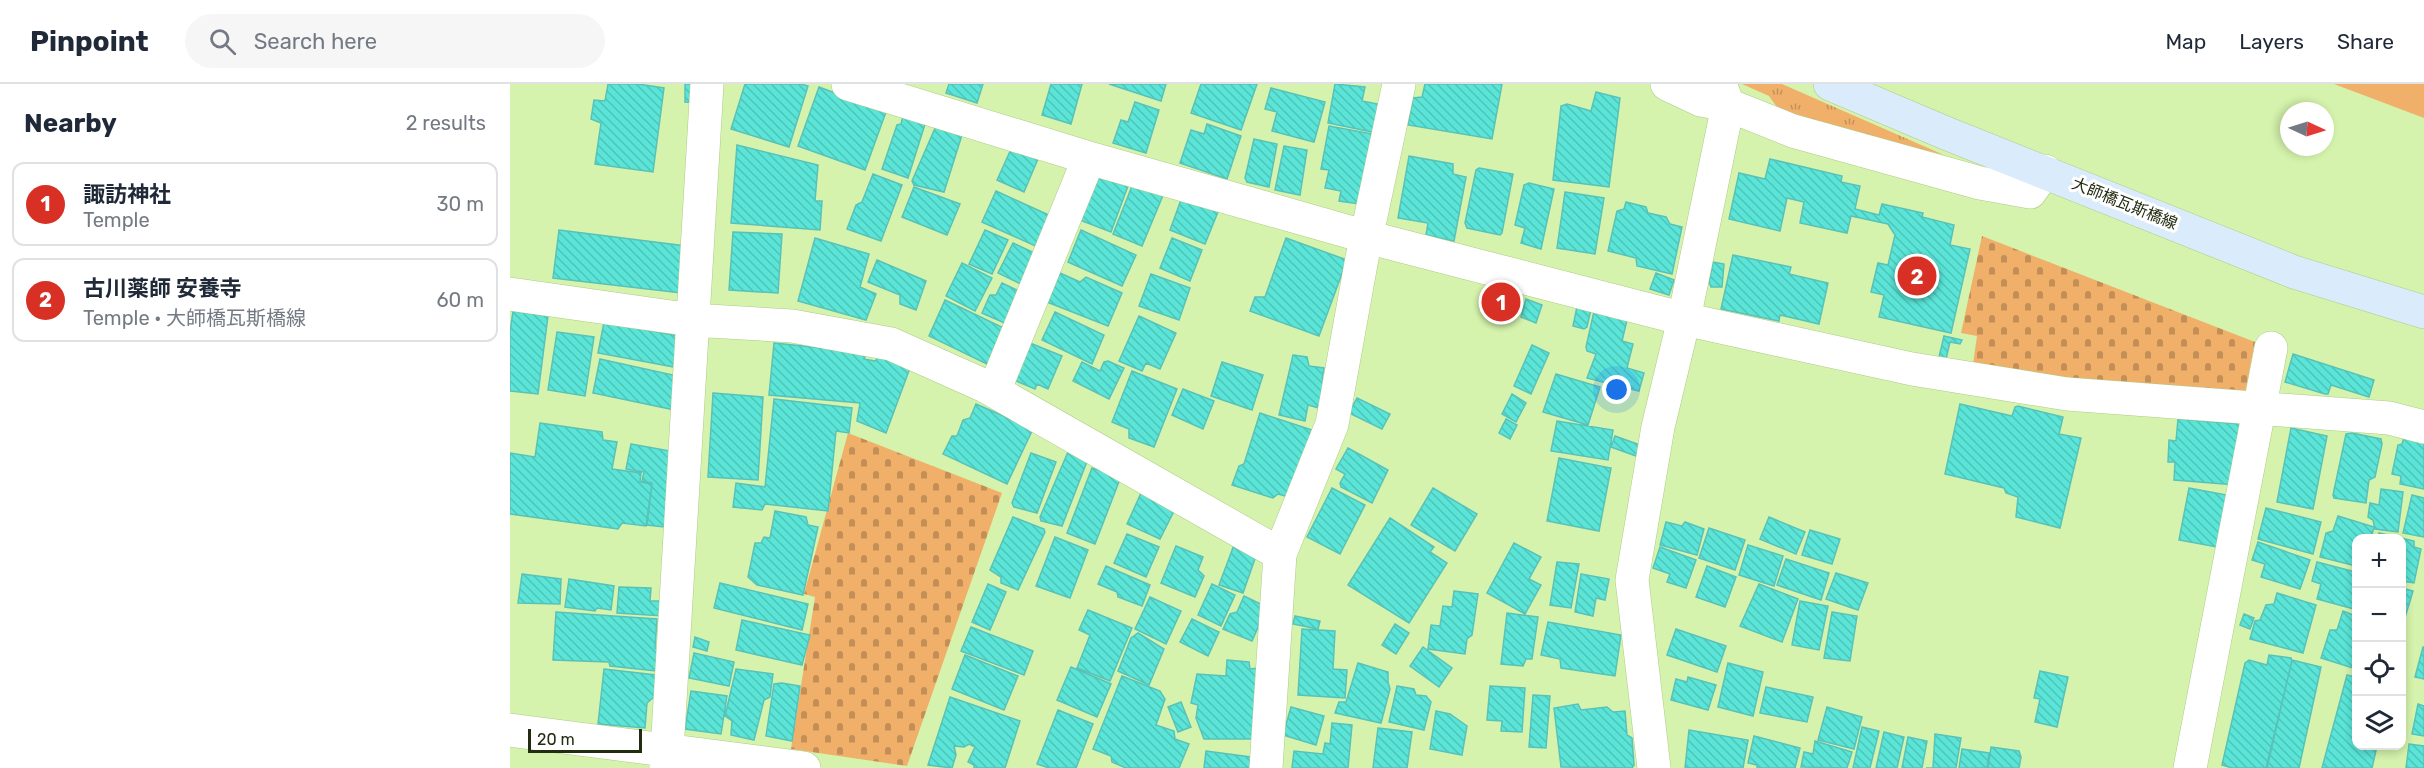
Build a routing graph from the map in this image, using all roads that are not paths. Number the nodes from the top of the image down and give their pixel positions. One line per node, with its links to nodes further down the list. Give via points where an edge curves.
1 (707, 84): 13 (street)
2 (848, 84): 7 (street)
3 (1399, 84): 9 (street)
4 (1667, 84): 6 (street, via 1701,100)
5 (1830, 84): 8 (street, 大師橋瓦斯橋線)
6 (1721, 95): 8 (street, via 1793,131 1980,183 2030,192); 12 (street)
7 (1089, 159): 9 (street); 15 (street)
8 (2045, 171): 11 (street, 大師橋瓦斯橋線, via 2294,272)
9 (1367, 237): 12 (street); 18 (street, via 1332,424)
10 (510, 294): 13 (street)
11 (2424, 312)
12 (1684, 319): 16 (street, via 1912,369 2067,394); 23 (street, via 1658,427 1632,580)
13 (692, 320): 15 (street, via 792,327 891,344); 20 (street)
14 (2271, 348): 16 (street)
15 (994, 391): 18 (street)
16 (2261, 409): 17 (street, via 2389,418); 24 (street)
17 (2424, 427)
18 (1280, 554): 22 (street)
19 (510, 730): 20 (street)
20 (667, 759): 21 (street)
21 (804, 768)
22 (1266, 768)
23 (1654, 768)
24 (2190, 768)

